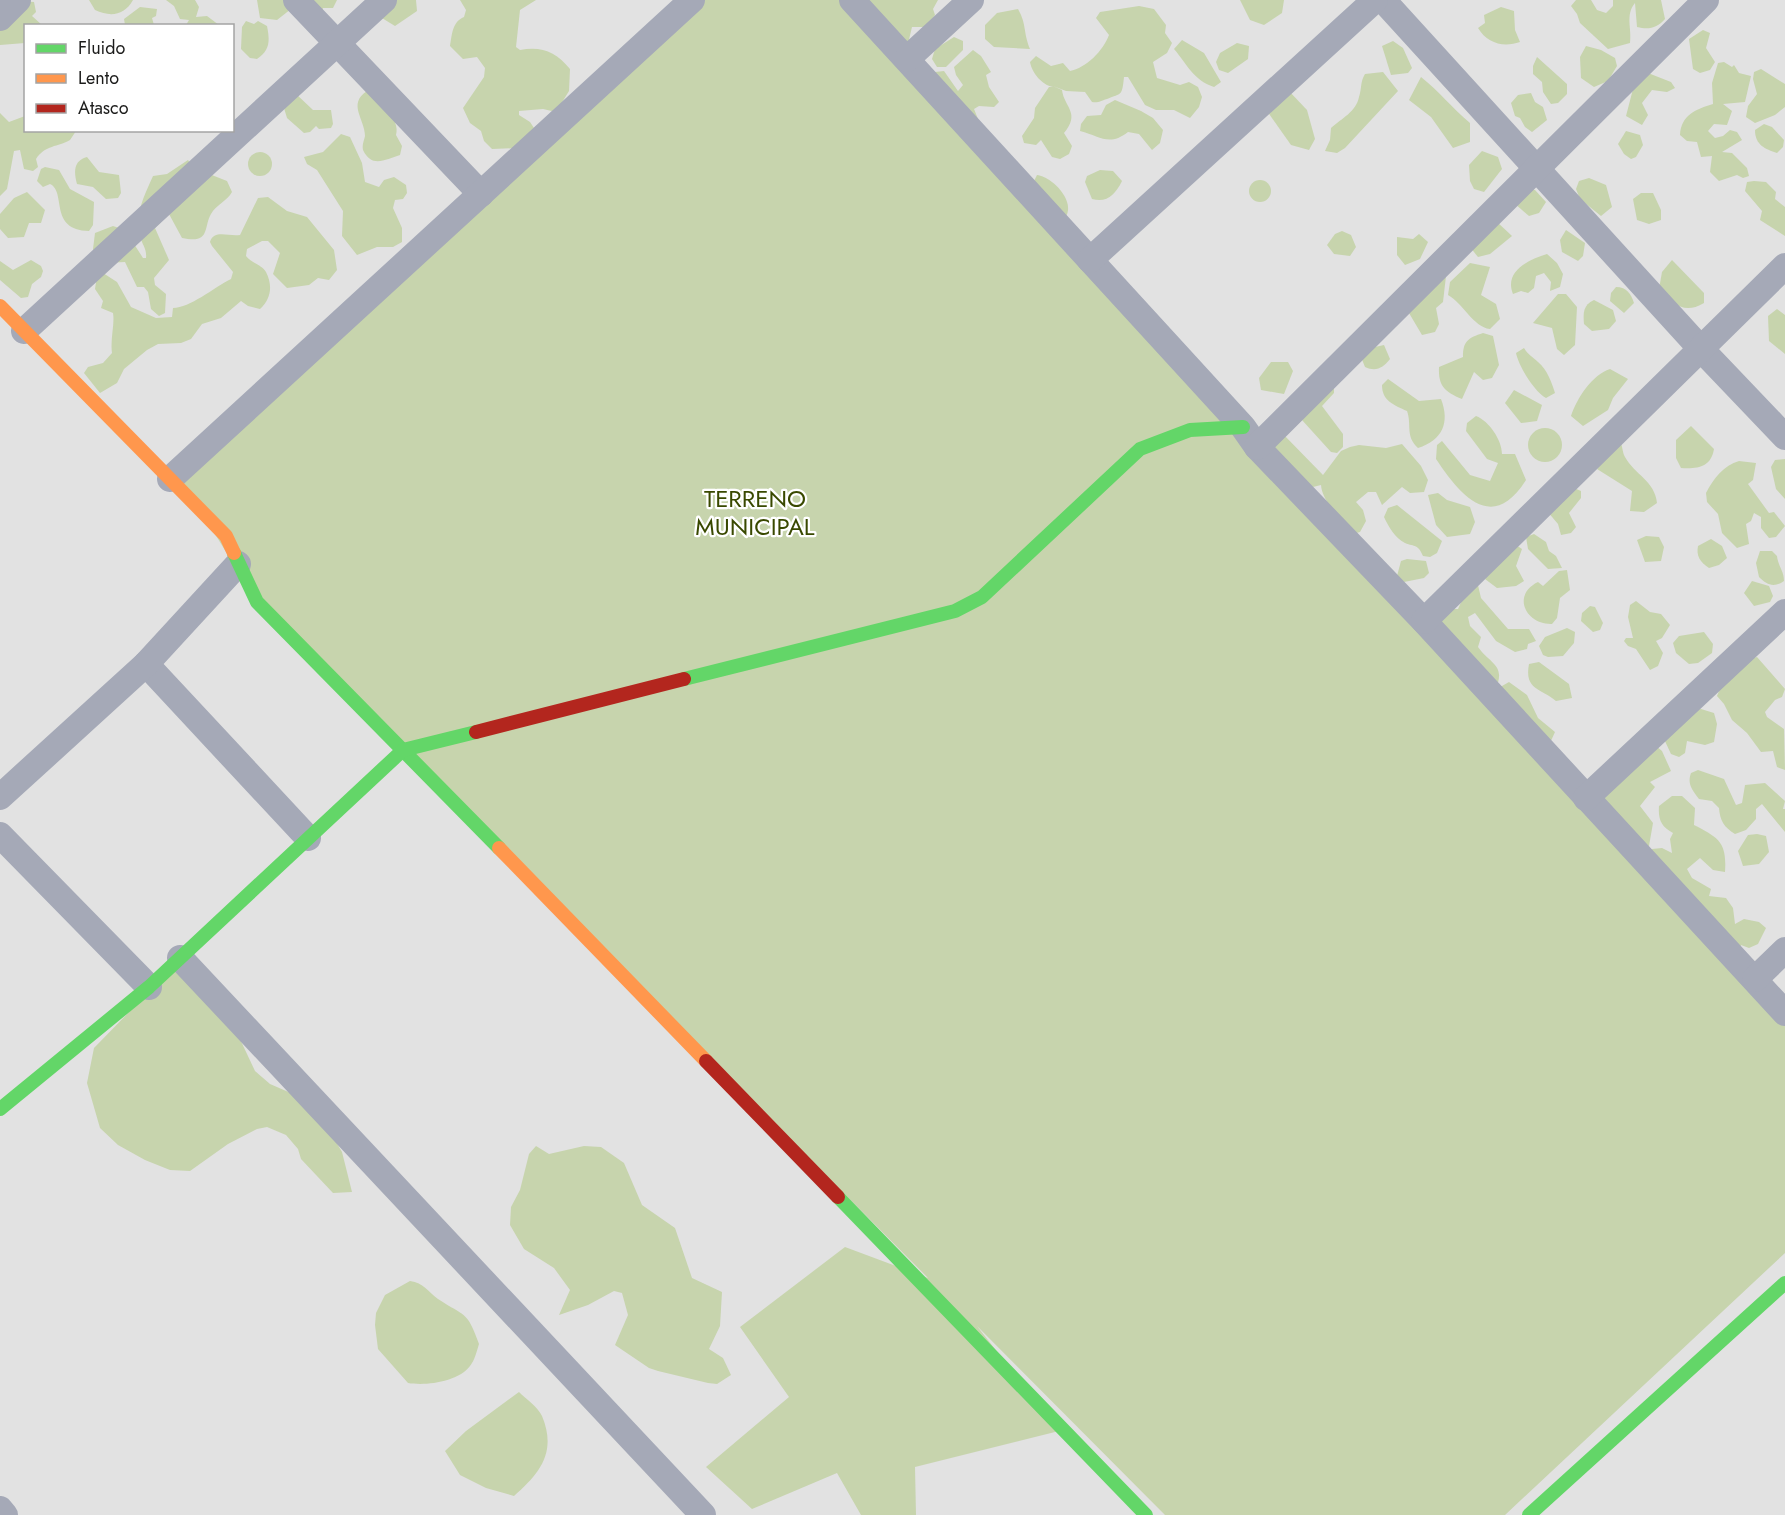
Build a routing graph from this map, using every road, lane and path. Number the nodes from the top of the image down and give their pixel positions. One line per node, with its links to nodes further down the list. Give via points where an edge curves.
1 (18, 0): 10 (street)
2 (296, 0): 11 (street)
3 (384, 0): 11 (street)
4 (692, 0): 14 (street)
5 (852, 0): 12 (street)
6 (971, 0): 12 (street)
7 (1374, 0): 15 (street)
8 (1383, 0): 13 (street)
9 (1706, 0): 13 (street)
10 (0, 18)
11 (339, 43): 14 (street); 18 (street)
12 (907, 59): 15 (street)
13 (1538, 170): 19 (street); 21 (street)
14 (481, 194): 22 (street)
15 (1090, 260): 21 (street)
16 (1785, 266): 19 (street)
17 (0, 306): 18 (street)
18 (24, 331): 22 (street)
19 (1701, 350): 20 (street); 25 (street)
20 (1785, 436)
21 (1250, 437): 25 (street); 27 (street, via 1205,427 1170,434 1140,449 982,597 955,611)
22 (170, 479): 23 (street, via 226,536)
23 (238, 564): 26 (street); 27 (street, via 257,602)
24 (1785, 612): 29 (street)
25 (1424, 621): 29 (street)
26 (146, 664): 28 (street); 31 (street)
27 (403, 750): 31 (street); 42 (street)
28 (0, 797)
29 (1586, 798): 34 (street)
30 (0, 834): 35 (street)
31 (308, 838): 33 (street)
32 (1785, 950): 34 (street)
33 (180, 958): 35 (street); 41 (street)
34 (1755, 979): 36 (street)
35 (149, 987): 37 (street)
36 (1785, 1013)
37 (0, 1109)
38 (1785, 1283): 43 (street)
39 (0, 1509): 40 (street)
40 (5, 1515)
41 (703, 1515)
42 (1146, 1515)
43 (1529, 1515)

